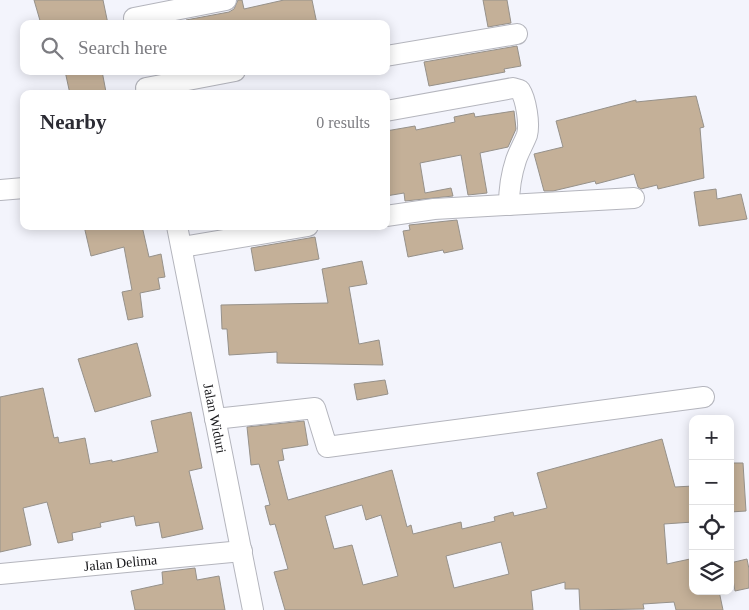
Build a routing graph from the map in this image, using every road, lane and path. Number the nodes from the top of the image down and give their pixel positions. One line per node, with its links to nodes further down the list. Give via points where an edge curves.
1 (226, 0): 2 (street)
2 (133, 14)
3 (517, 34): 4 (street)
4 (390, 55)
5 (208, 75): 6 (street)
6 (146, 84)
7 (390, 110): 11 (street, via 513,88 520,90 528,127 511,177)
8 (20, 188): 9 (street)
9 (0, 190)
10 (634, 198): 11 (street)
11 (509, 205): 12 (street, via 434,209)
12 (390, 215)
13 (178, 230): 15 (street, Jalan Widuri)
14 (284, 230): 15 (street)
15 (182, 247): 17 (street, Jalan Widuri)
16 (704, 397): 17 (street, via 326,447 315,408)
17 (215, 419): 18 (street, Jalan Widuri)
18 (242, 551): 19 (street, Jalan Delima); 20 (street, Jalan Widuri)
19 (0, 574)
20 (253, 610)

